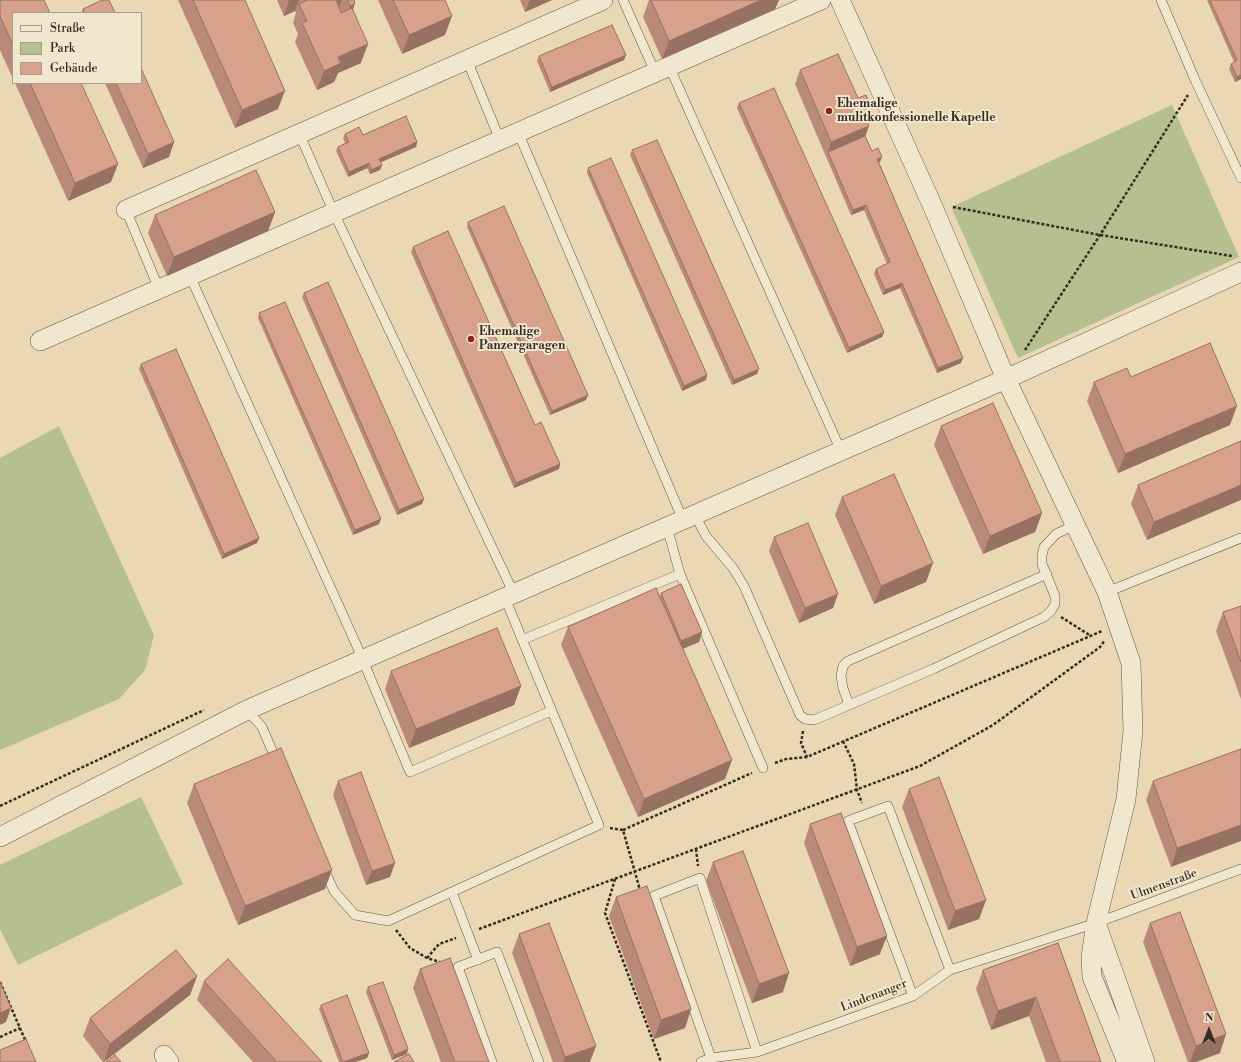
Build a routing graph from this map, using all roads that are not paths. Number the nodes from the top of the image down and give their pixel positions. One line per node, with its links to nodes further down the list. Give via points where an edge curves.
1 (603, 0): 6 (street)
2 (623, 0): 7 (lane)
3 (821, 0): 7 (street)
4 (840, 0): 18 (street, via 933,207)
5 (1161, 0): 11 (lane)
6 (467, 60): 9 (street); 10 (lane)
7 (662, 69): 8 (street); 19 (lane)
8 (518, 132): 10 (street); 20 (lane)
9 (299, 133): 12 (street); 13 (lane)
10 (500, 140): 13 (street)
11 (1241, 178)
12 (126, 210): 16 (lane)
13 (334, 213): 15 (street); 26 (lane)
14 (1240, 265): 18 (street)
15 (190, 276): 16 (street); 28 (lane)
16 (159, 289): 17 (street)
17 (40, 341)
18 (1006, 379): 19 (street); 21 (street)
19 (841, 451): 20 (street)
20 (682, 521): 23 (lane); 26 (street); 29 (lane, via 706,536 733,568 744,586 800,715 805,719 814,720)
21 (1075, 525): 24 (lane, via 1056,534 1044,547 1042,564); 25 (street)
22 (1241, 538): 25 (lane)
23 (680, 574): 27 (lane); 32 (lane)
24 (1046, 574): 29 (lane, via 1055,596 1055,604 1044,618); 29 (lane, via 848,661 843,666 841,676)
25 (1107, 592): 38 (street, via 1131,663 1133,731 1126,799)
26 (509, 596): 27 (lane); 28 (street)
27 (522, 640): 31 (lane)
28 (362, 660): 30 (street); 31 (lane, via 410,772)
29 (849, 705)
30 (247, 710): 33 (lane, via 262,727); 34 (street)
31 (551, 711): 37 (lane, via 599,825)
32 (763, 768)
33 (281, 770)
34 (0, 837)
35 (322, 862): 37 (lane, via 334,891 355,915 388,921)
36 (1241, 869): 38 (lane, Ulmenstraße)
37 (452, 892): 39 (lane)
38 (1096, 923): 40 (lane, Lindenanger); 47 (street, via 1091,957 1092,977); 48 (street)
39 (478, 960): 44 (lane, via 458,967); 45 (lane, via 497,952)
40 (950, 970): 41 (lane, Lindenanger); 41 (lane, via 888,806 848,821)
41 (913, 996): 42 (lane, Lindenanger)
42 (757, 1052): 43 (lane, Lindenanger); 43 (lane, via 700,878 654,896)
43 (711, 1058): 46 (lane, Lindenanger)
44 (492, 1062)
45 (539, 1062)
46 (702, 1062)
47 (1127, 1062)
48 (1145, 1062)

